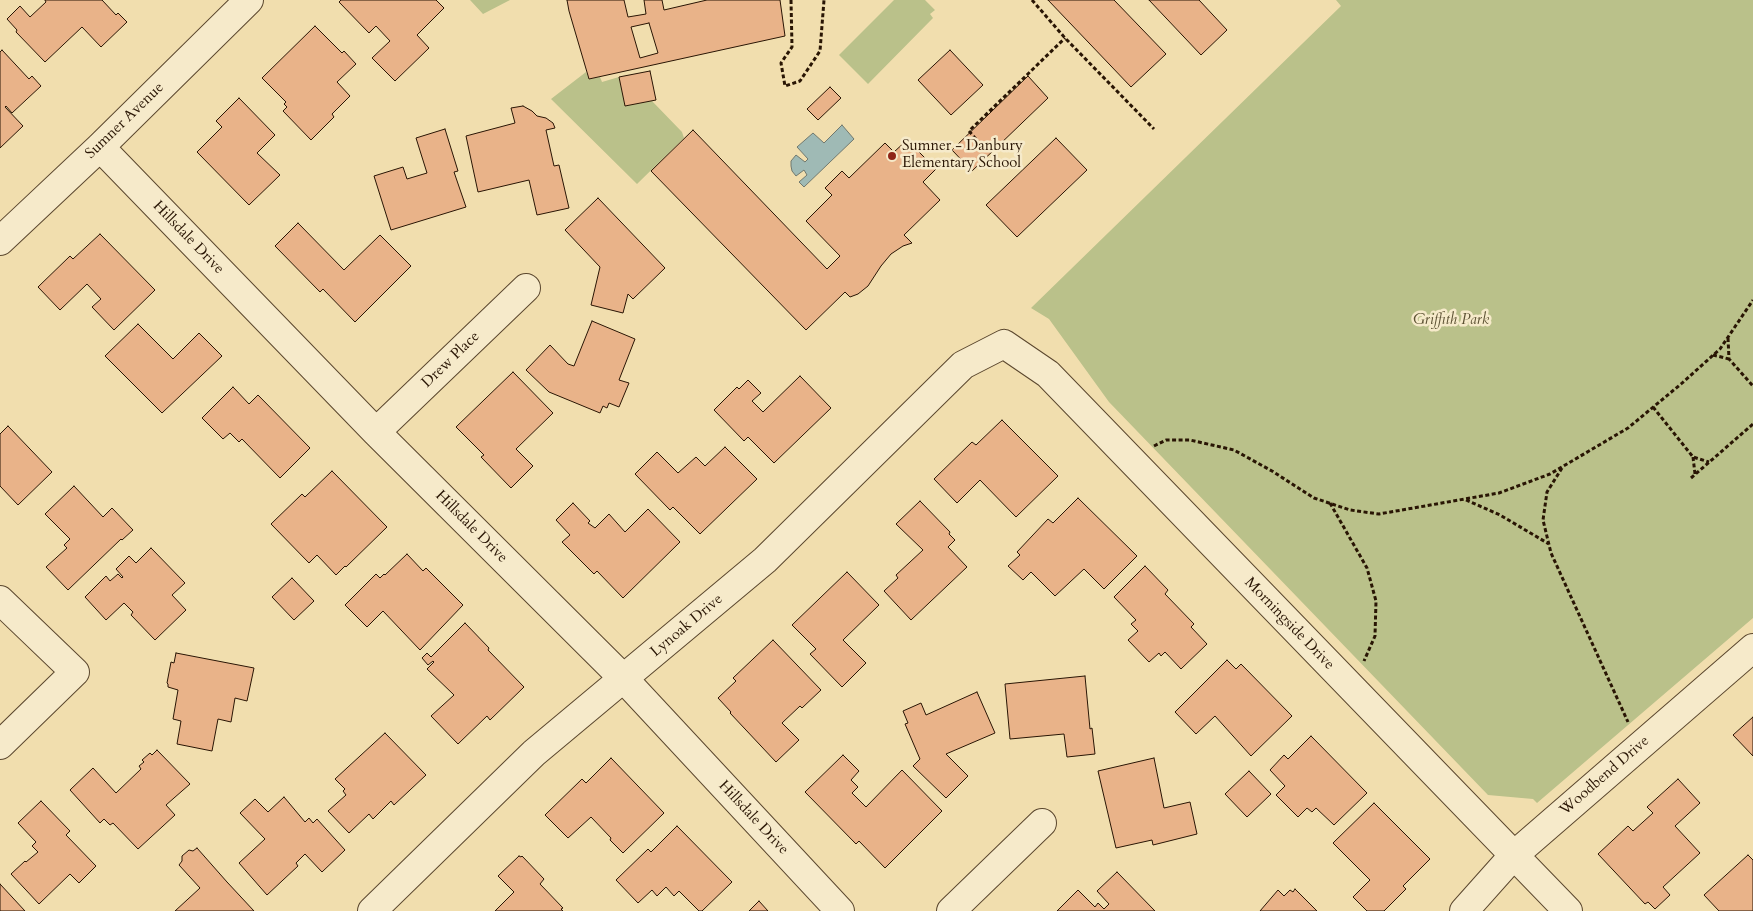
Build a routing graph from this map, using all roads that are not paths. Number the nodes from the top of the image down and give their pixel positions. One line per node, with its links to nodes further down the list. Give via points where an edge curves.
1 (249, 0): 2 (street, Sumner Avenue)
2 (100, 146): 3 (street, Sumner Avenue); 6 (street, Hillsdale Drive)
3 (0, 241)
4 (526, 288): 6 (street, Drew Place)
5 (1004, 344): 9 (street, Lynoak Drive, via 963,366 765,560); 12 (street, Morningside Drive, via 1048,374)
6 (376, 432): 9 (street, Hillsdale Drive)
7 (0, 600): 10 (street, via 75,672)
8 (1753, 648): 12 (street, Woodbend Drive)
9 (624, 678): 13 (street, Lynoak Drive, via 534,752); 14 (street, Hillsdale Drive)
10 (0, 745)
11 (1042, 824): 15 (street)
12 (1513, 856): 16 (street, Woodbend Drive); 17 (street, Morningside Drive)
13 (372, 911)
14 (840, 911)
15 (951, 911)
16 (1464, 911)
17 (1568, 911)

